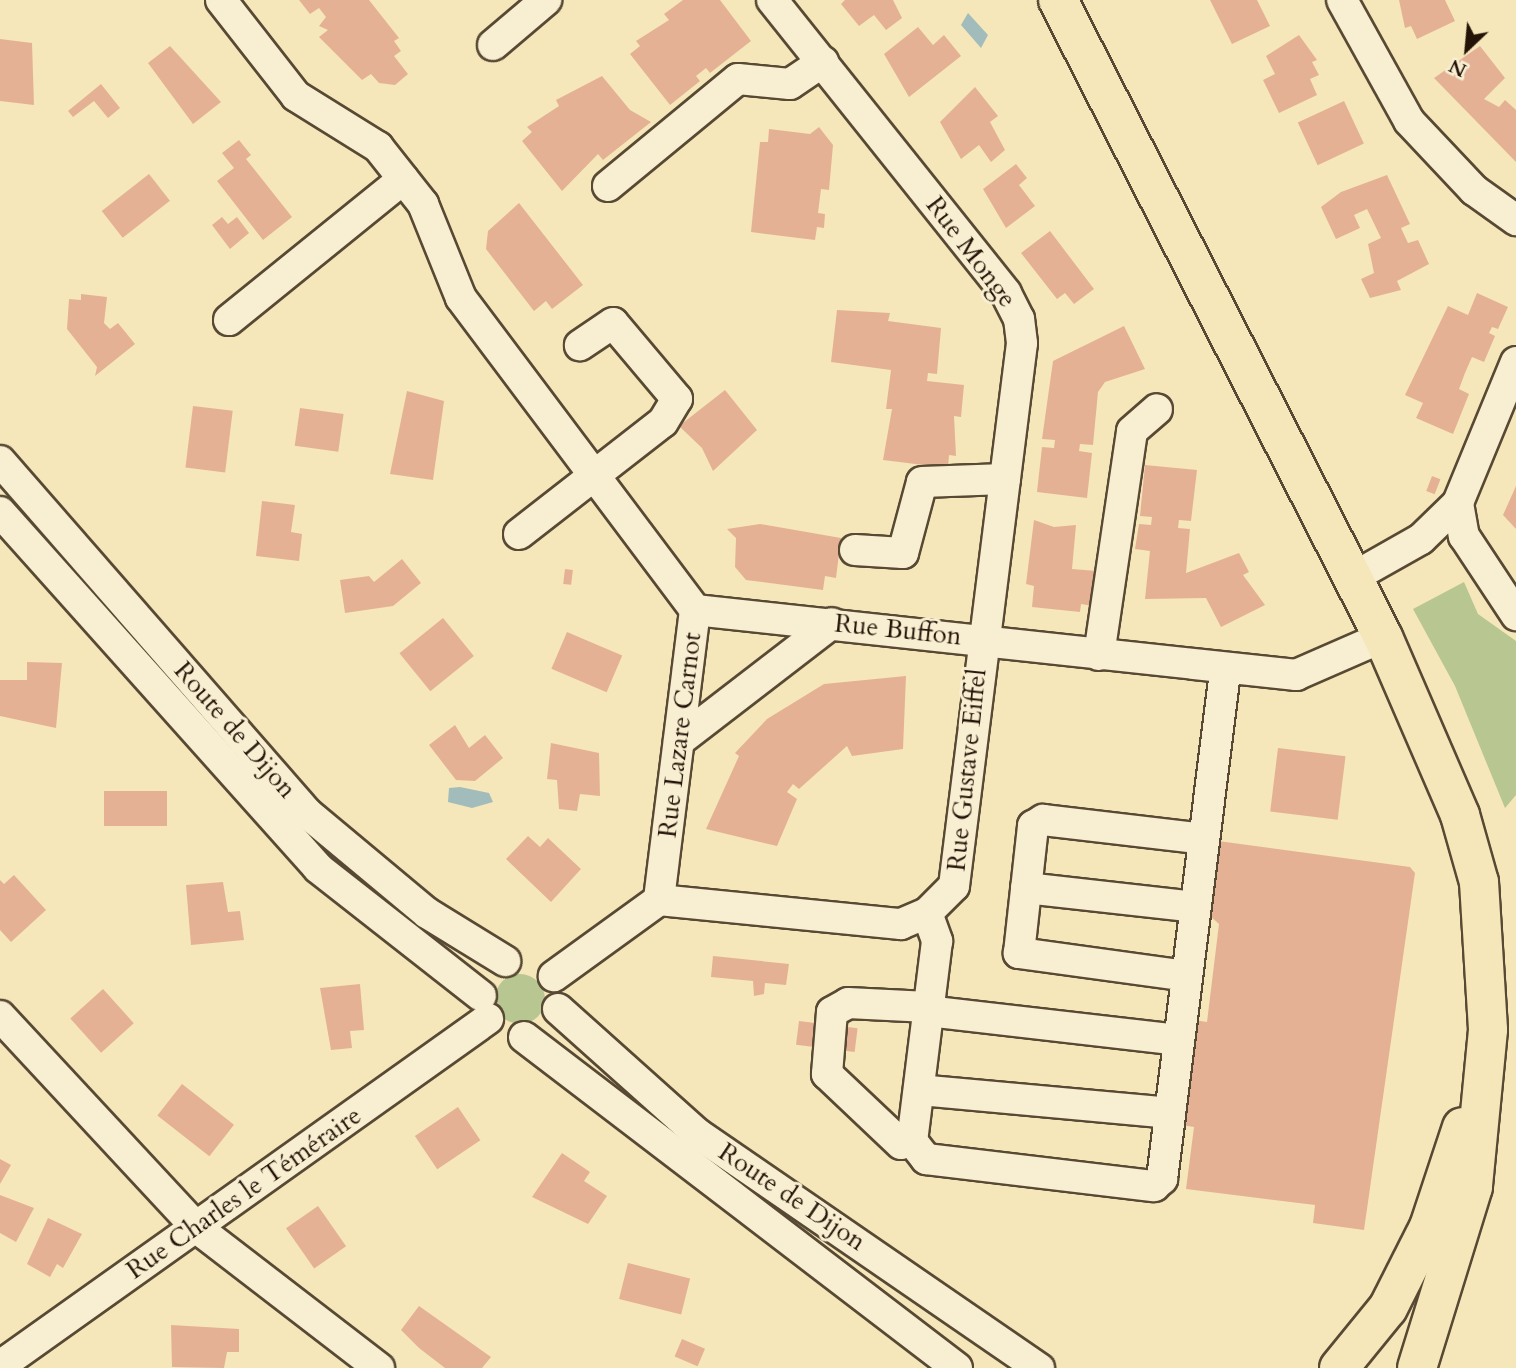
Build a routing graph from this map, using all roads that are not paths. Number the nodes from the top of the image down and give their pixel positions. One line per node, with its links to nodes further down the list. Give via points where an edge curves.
1 (221, 0): 8 (street, Rue Lazare Carnot, via 296,96 378,147)
2 (546, 0): 6 (street)
3 (772, 0): 7 (street, Rue Monge)
4 (1058, 0): 24 (main road)
5 (1342, 0): 10 (street, via 1409,121 1465,181)
6 (493, 45)
7 (823, 62): 9 (street, via 790,83 738,79); 17 (street, Rue Monge, via 1006,293 1019,319 1022,343)
8 (403, 179): 11 (street); 16 (street, Rue Lazare Carnot, via 423,204 461,298)
9 (608, 186)
10 (1516, 220)
11 (229, 320)
12 (580, 345): 16 (street, via 613,323 677,399 663,422)
13 (1516, 362): 19 (street)
14 (1157, 410): 30 (street, via 1132,431)
15 (0, 461): 21 (street, Route de Dijon)
16 (596, 472): 22 (street); 25 (street, Rue Lazare Carnot)
17 (1004, 479): 23 (street, via 922,482 903,553); 29 (street, Rue Monge)
18 (0, 488): 21 (street)
19 (1458, 503): 24 (street, via 1421,539); 26 (street, via 1464,536)
20 (0, 512): 41 (street, Route de Dijon, via 318,868)
21 (53, 520): 38 (street, Route de Dijon, via 307,813 427,913)
22 (519, 534)
23 (855, 550)
24 (1352, 578): 28 (main road)
25 (695, 610): 27 (street, Rue Buffon); 32 (street, Rue Lazare Carnot)
26 (1516, 614)
27 (832, 623): 29 (street, Rue Buffon); 32 (street)
28 (1383, 637): 31 (street, Rue Buffon, via 1296,675); 45 (main road, via 1460,815 1479,882)
29 (981, 638): 30 (street, Rue Buffon); 37 (street, Rue Gustave Eiffel, via 954,886)
30 (1099, 654): 31 (street, Rue Buffon)
31 (1225, 672): 33 (street)
32 (679, 741): 35 (street, Rue Lazare Carnot)
33 (1204, 839): 34 (street, via 1043,820 1033,827); 36 (street)
34 (1026, 888): 36 (street); 40 (street, via 1018,953)
35 (659, 900): 37 (street, Rue Gustave Eiffel, via 901,924); 39 (street)
36 (1195, 907): 40 (street)
37 (928, 913): 43 (street, via 937,941)
38 (505, 961): 39 (street, Route de Dijon, via 532,960); 41 (street, via 488,975)
39 (554, 976): 42 (street)
40 (1186, 976): 47 (street)
41 (484, 1008): 46 (street, Route de Dijon, via 503,1033); 51 (street, Rue Charles le Téméraire)
42 (558, 1009): 46 (street, via 545,1028); 55 (street, Route de Dijon, via 698,1134)
43 (928, 1009): 47 (street); 48 (street); 50 (street, via 848,1003 832,1012 827,1074 901,1143)
44 (0, 1016): 51 (street)
45 (1488, 1030): 56 (main road, via 1429,1227 1388,1308); 57 (main road, via 1473,1187)
46 (524, 1037): 54 (street, Route de Dijon)
47 (1178, 1040): 49 (street)
48 (919, 1090): 49 (street); 50 (street)
49 (1170, 1113): 50 (street, via 1161,1178 1154,1186 926,1158)
50 (912, 1141)
51 (197, 1228): 52 (street, Rue Charles le Téméraire); 53 (street)
52 (0, 1366)
53 (379, 1368)
54 (957, 1368)
55 (1039, 1368)
56 (1339, 1368)
57 (1418, 1368)

